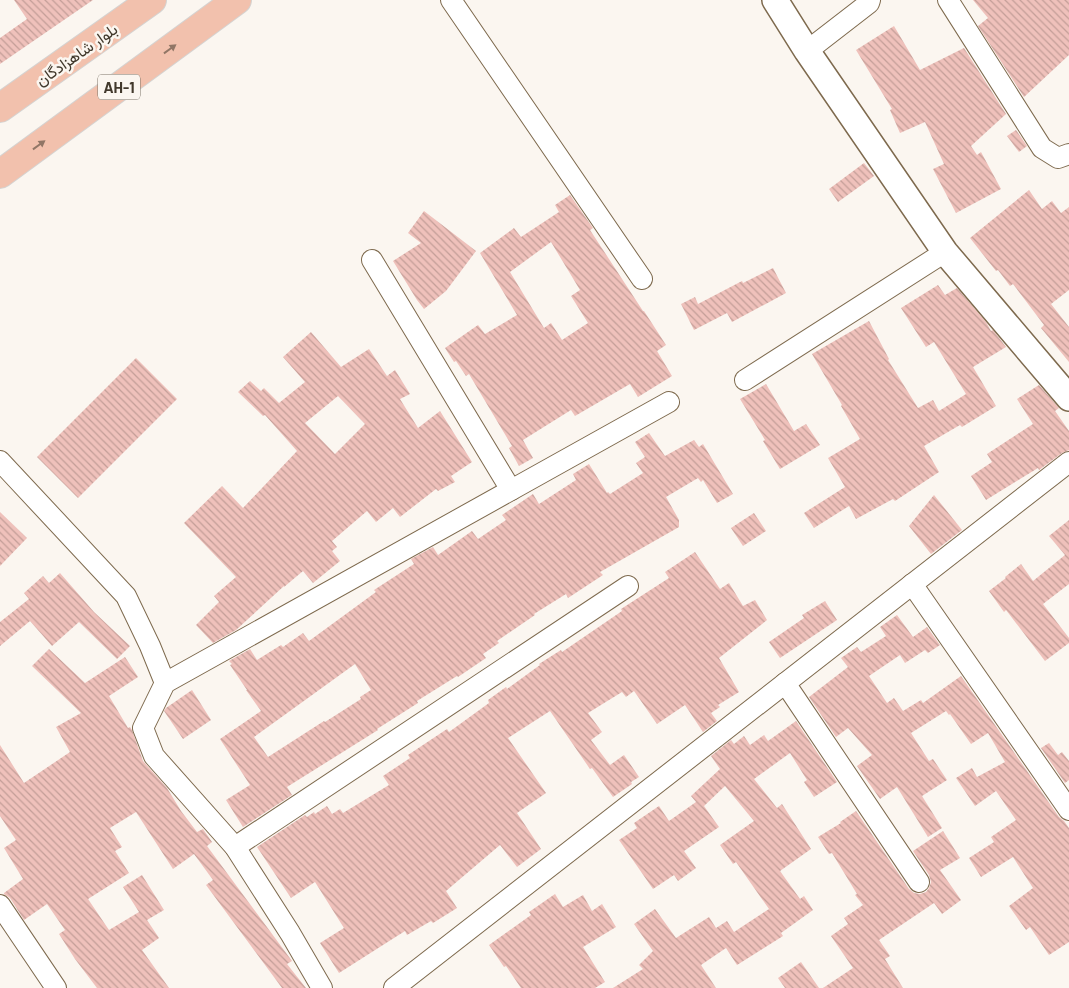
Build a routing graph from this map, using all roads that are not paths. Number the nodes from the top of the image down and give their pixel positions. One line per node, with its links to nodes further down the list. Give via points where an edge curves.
1 (152, 0): 8 (main road, بلوار شاهزادگان)
2 (237, 0): 10 (main road, AH-1, one-way to 2)
3 (452, 0): 13 (street)
4 (775, 0): 7 (street)
5 (870, 0): 7 (street)
6 (948, 0): 9 (street, via 1042,148 1058,158)
7 (808, 52): 11 (street)
8 (0, 108)
9 (1069, 154)
10 (0, 174)
11 (945, 252): 14 (street); 15 (street)
12 (372, 260): 19 (street)
13 (642, 279)
14 (745, 380)
15 (1069, 398)
16 (669, 402): 19 (street)
17 (0, 461): 22 (street, via 126,596)
18 (1069, 462): 20 (street)
19 (511, 490): 22 (street)
20 (912, 584): 23 (street); 24 (street)
21 (628, 586): 25 (street)
22 (165, 683): 25 (street, via 143,728 154,756)
23 (785, 683): 26 (street); 30 (street)
24 (1069, 810)
25 (235, 848): 29 (street)
26 (918, 882)
27 (0, 905): 28 (street)
28 (56, 988)
29 (322, 988)
30 (394, 988)

